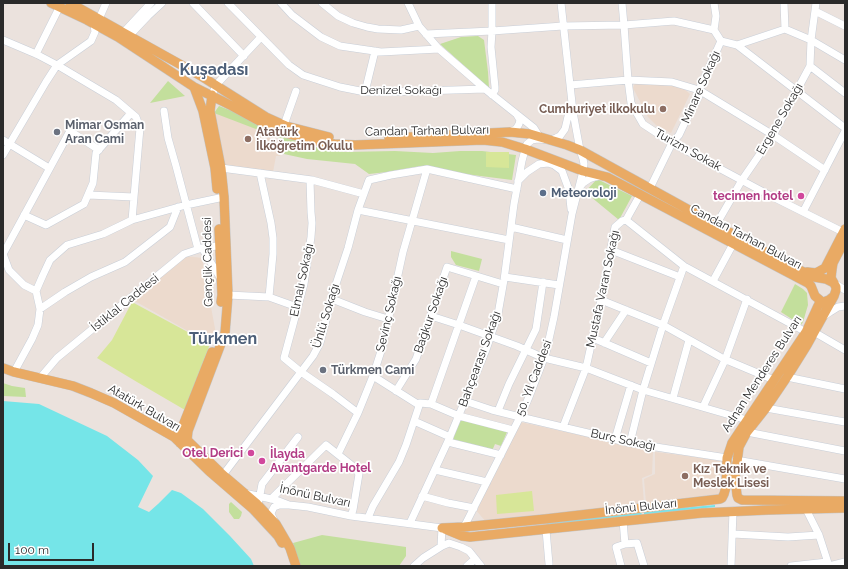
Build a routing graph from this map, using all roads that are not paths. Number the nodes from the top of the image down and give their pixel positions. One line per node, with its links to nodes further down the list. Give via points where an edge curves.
1 (70, 3): 18 (main road, Candan Tarhan Bulvarı)
2 (106, 3): 18 (street)
3 (151, 3): 27 (street)
4 (162, 3): 27 (street)
5 (193, 3): 36 (street)
6 (228, 3): 28 (street, Denizel Sokağı)
7 (281, 3): 34 (street, via 292,15 321,37 340,46)
8 (322, 3): 21 (street, via 338,16 367,27 400,30)
9 (408, 3): 21 (street)
10 (492, 3): 25 (street)
11 (562, 3): 22 (street)
12 (622, 3): 20 (street, Turizm Sokak)
13 (714, 3): 24 (street)
14 (784, 3): 23 (street)
15 (816, 3): 17 (street, Ergene Sokağı)
16 (55, 5): 18 (main road, Candan Tarhan Bulvarı); 35 (street)
17 (815, 11): 19 (street); 30 (street, Ergene Sokağı)
18 (97, 22): 27 (main road, Candan Tarhan Bulvarı); 38 (street, via 91,41); 44 (main road, Candan Tarhan Bulvarı)
19 (844, 23)
20 (624, 25): 22 (street); 24 (street, via 674,21); 41 (street, Turizm Sokak)
21 (419, 26): 26 (street)
22 (563, 26): 25 (street); 43 (street)
23 (785, 29): 30 (street); 32 (street)
24 (714, 30): 31 (street, Minare Sokağı)
25 (492, 31): 26 (street); 52 (street, via 495,87)
26 (426, 34): 33 (street)
27 (126, 35): 40 (main road, Candan Tarhan Bulvarı)
28 (261, 37): 36 (street); 49 (street, Denizel Sokağı, via 303,75)
29 (3, 40): 35 (street)
30 (811, 40): 37 (street); 39 (street, Ergene Sokağı)
31 (721, 41): 32 (street); 46 (street, Minare Sokağı)
32 (737, 45): 47 (street)
33 (439, 49): 34 (street); 45 (street)
34 (375, 51): 49 (street)
35 (36, 54): 38 (street)
36 (244, 56): 42 (street)
37 (845, 60)
38 (57, 65): 55 (street, via 116,100); 64 (street)
39 (810, 66): 47 (street, Ergene Sokağı); 50 (street)
40 (201, 76): 42 (main road, Candan Tarhan Bulvarı); 44 (street)
41 (628, 80): 43 (street); 46 (street, via 672,82); 63 (street, Turizm Sokak, via 631,102 643,124)
42 (216, 85): 51 (street); 57 (main road, Candan Tarhan Bulvarı, via 266,118)
43 (570, 85): 53 (street)
44 (194, 87): 51 (main road, Candan Tarhan Bulvarı); 86 (main road, Gençlik Caddesi, via 203,111)
45 (485, 89): 49 (street, Denizel Sokağı); 52 (street)
46 (699, 90): 60 (street); 63 (street, Minare Sokağı, via 679,135)
47 (796, 90): 58 (street); 60 (street, Ergene Sokağı)
48 (296, 91): 57 (street)
49 (365, 92)
50 (845, 93)
51 (212, 95): 65 (main road, Candan Tarhan Bulvarı, via 285,133 334,144 483,140); 70 (main road, Gençlik Caddesi, via 210,111)
52 (492, 95): 56 (street)
53 (571, 98): 61 (street, via 565,129 556,138); 67 (street)
54 (164, 110): 87 (street, via 168,138)
55 (131, 113): 66 (street); 85 (street, via 136,117 140,128)
56 (517, 114): 59 (street, via 519,124); 61 (street)
57 (284, 125): 59 (main road, Candan Tarhan Bulvarı, via 329,137 355,140)
58 (845, 129): 72 (street)
59 (510, 132): 61 (main road, Candan Tarhan Bulvarı)
60 (773, 136): 72 (street); 77 (street, Ergene Sokağı)
61 (543, 138): 65 (street, via 530,141); 67 (main road, Candan Tarhan Bulvarı)
62 (3, 140): 64 (street)
63 (672, 143): 77 (street, Turizm Sokak); 80 (street, Minare Sokağı)
64 (10, 144): 68 (street); 69 (street)
65 (521, 148): 73 (main road, Candan Tarhan Bulvarı); 78 (street, Bahçearası Sokağı, via 522,161)
66 (99, 150): 69 (street, via 70,131); 82 (street, via 96,153 93,183)
67 (580, 150): 73 (street, via 584,159); 80 (main road, Candan Tarhan Bulvarı)
68 (3, 155)
69 (49, 168): 91 (street)
70 (221, 168): 74 (street); 86 (main road, Gençlik Caddesi)
71 (427, 169): 81 (street); 83 (street, Ünlü Sokağı, via 369,180); 95 (street, Sevinç Sokağı)
72 (825, 170): 90 (street)
73 (583, 171): 75 (main road, Candan Tarhan Bulvarı); 79 (street, 50. Yıl Caddesi)
74 (260, 173): 76 (street); 119 (street, via 273,238)
75 (607, 177): 79 (street, via 595,177); 84 (main road, Candan Tarhan Bulvarı)
76 (310, 180): 83 (street); 125 (street, Elmalı Sokağı, via 311,237 304,284)
77 (742, 180): 90 (street, Turizm Sokak); 96 (street, Ergene Sokağı)
78 (518, 181): 81 (street, Bahçearası Sokağı); 92 (street, via 539,164 548,163 558,168 569,190)
79 (578, 188): 92 (street, 50. Yıl Caddesi)
80 (650, 188): 96 (main road, Candan Tarhan Bulvarı)
81 (517, 189): 97 (street, Bahçearası Sokağı)
82 (88, 194): 85 (street); 91 (street, via 84,204 46,225)
83 (364, 194): 89 (street, Ünlü Sokağı)
84 (640, 194): 94 (street, Mustafa Varan Sokağı); 101 (main road, Candan Tarhan Bulvarı)
85 (134, 198): 93 (street)
86 (221, 198): 87 (street); 102 (main road, Gençlik Caddesi)
87 (186, 205): 88 (street); 103 (street)
88 (178, 207): 93 (street); 126 (street, via 170,227 125,262 90,277)
89 (358, 210): 95 (street); 120 (street, Ünlü Sokağı)
90 (802, 212): 98 (street, Turizm Sokak)
91 (24, 215): 105 (street)
92 (572, 215): 100 (street, 50. Yıl Caddesi)
93 (132, 220): 117 (street, via 103,234 67,245 50,260)
94 (626, 220): 104 (street, Mustafa Varan Sokağı, via 615,228); 106 (street)
95 (412, 221): 99 (street); 129 (street, Sevinç Sokağı)
96 (716, 225): 107 (main road, Candan Tarhan Bulvarı)
97 (511, 227): 99 (street, Bahçearası Sokağı); 100 (street)
98 (844, 234): 107 (main road, via 824,268 816,272); 114 (main road, via 833,263 831,278)
99 (509, 240): 111 (street, Bahçearası Sokağı)
100 (567, 240): 115 (street, 50. Yıl Caddesi)
101 (734, 244): 112 (street); 123 (main road, Candan Tarhan Bulvarı, via 808,283 821,301)
102 (223, 245): 103 (street, İstiklal Caddesi); 110 (main road, Gençlik Caddesi); 118 (main road, Gençlik Caddesi)
103 (200, 249): 110 (street); 149 (street, İstiklal Caddesi, via 184,254 57,358)
104 (611, 250): 109 (street); 122 (street, Mustafa Varan Sokağı)
105 (3, 254): 117 (street, via 9,270 24,285)
106 (684, 266): 109 (street); 112 (street)
107 (802, 271): 114 (main road, Candan Tarhan Bulvarı)
108 (476, 276): 111 (street, Bağkur Sokağı); 128 (street, Bağkur Sokağı, via 447,267); 131 (street)
109 (680, 277): 132 (street)
110 (221, 279): 172 (main road, Gençlik Caddesi, via 219,332)
111 (504, 280): 113 (street, Bağkur Sokağı); 134 (street, Bahçearası Sokağı, via 498,314)
112 (712, 281): 121 (street)
113 (543, 282): 115 (street, Bağkur Sokağı); 138 (street, via 536,329)
114 (834, 283): 116 (street, Candan Tarhan Bulvarı); 123 (main road, via 836,290)
115 (559, 285): 140 (street, 50. Yıl Caddesi)
116 (845, 290)
117 (36, 291): 126 (street)
118 (228, 295): 119 (street); 172 (main road, Gençlik Caddesi, via 225,333)
119 (269, 297): 125 (street)
120 (332, 299): 129 (street); 146 (street, Ünlü Sokağı, via 320,343)
121 (747, 299): 133 (street); 141 (street)
122 (601, 300): 127 (street); 135 (street, Mustafa Varan Sokağı)
123 (830, 300): 124 (street); 130 (main road, Adnan Menderes Bulvarı); 133 (main road, Adnan Menderes Bulvarı, via 819,304)
124 (845, 305): 130 (street, via 830,312)
125 (297, 307): 146 (street, Elmalı Sokağı, via 284,358)
126 (40, 309): 145 (street, via 38,325)
127 (626, 310): 132 (street); 137 (street)
128 (431, 316): 131 (street); 154 (street, Bağkur Sokağı, via 416,359)
129 (388, 319): 147 (street, Sevinç Sokağı)
130 (820, 321): 133 (main road, Adnan Menderes Bulvarı)
131 (459, 325): 134 (street); 157 (street)
132 (663, 325): 136 (street); 142 (street)
133 (810, 332): 139 (street); 148 (main road, Adnan Menderes Bulvarı); 150 (main road, Adnan Menderes Bulvarı)
134 (490, 337): 138 (street); 156 (street, Bahçearası Sokağı)
135 (593, 338): 137 (street); 144 (street, Mustafa Varan Sokağı)
136 (689, 340): 141 (street); 155 (street)
137 (604, 343): 142 (street)
138 (525, 350): 140 (street); 161 (street)
139 (845, 350)
140 (544, 358): 144 (street); 164 (street, 50. Yıl Caddesi)
141 (724, 360): 150 (street); 159 (street)
142 (651, 363): 152 (street)
143 (3, 368): 145 (main road, Atatürk Bulvarı)
144 (586, 368): 151 (street); 168 (street, Mustafa Varan Sokağı)
145 (14, 372): 149 (main road, Atatürk Bulvarı)
146 (300, 372): 162 (street); 181 (street, Ünlü Sokağı)
147 (373, 376): 154 (street); 162 (street, Sevinç Sokağı)
148 (787, 377): 153 (street); 160 (main road, Adnan Menderes Bulvarı)
149 (40, 378): 172 (main road, Atatürk Bulvarı, via 92,393)
150 (774, 380): 165 (main road, Adnan Menderes Bulvarı)
151 (631, 385): 152 (street); 173 (street)
152 (643, 390): 155 (street); 175 (street)
153 (845, 390)
154 (396, 391): 158 (street)
155 (673, 398): 159 (street)
156 (465, 401): 161 (street, Burç Sokağı); 163 (street, Bahçearası Sokağı)
157 (431, 404): 158 (street); 163 (street)
158 (420, 405): 166 (street)
159 (702, 407): 165 (street)
160 (766, 408): 167 (street); 170 (main road, Adnan Menderes Bulvarı)
161 (498, 411): 164 (street, Burç Sokağı)
162 (358, 413): 177 (street, Sevinç Sokağı)
163 (459, 416): 169 (street); 174 (street, Bahçearası Sokağı)
164 (520, 417): 168 (street, Burç Sokağı); 169 (street, 50. Yıl Caddesi)
165 (747, 420): 179 (main road, Adnan Menderes Bulvarı, via 732,442)
166 (414, 421): 174 (street); 199 (street, via 399,462)
167 (845, 422)
168 (562, 427): 173 (street, Burç Sokağı)
169 (513, 430): 178 (street, 50. Yıl Caddesi)
170 (748, 432): 176 (street); 179 (main road, Adnan Menderes Bulvarı)
171 (298, 437): 191 (street, via 262,484)
172 (182, 438): 181 (main road, Atatürk Bulvarı); 185 (main road, Atatürk Bulvarı, via 209,471)
173 (615, 439): 175 (street, Burç Sokağı)
174 (449, 440): 178 (street); 180 (street, Bahçearası Sokağı)
175 (630, 443): 179 (street, Burç Sokağı)
176 (845, 451)
177 (338, 454): 189 (street, via 326,445); 198 (street, via 360,474)
178 (501, 455): 184 (street, 50. Yıl Caddesi)
179 (732, 459): 182 (main road, Adnan Menderes Bulvarı); 183 (street, Burç Sokağı); 188 (main road, Adnan Menderes Bulvarı)
180 (435, 470): 184 (street); 187 (street, Bahçearası Sokağı)
181 (223, 475): 186 (main road, Atatürk Bulvarı)
182 (735, 478): 190 (main road, Adnan Menderes Bulvarı, via 737,495 742,500); 197 (main road, Adnan Menderes Bulvarı, via 731,495 720,510)
183 (845, 479)
184 (488, 482): 193 (street, 50. Yıl Caddesi)
185 (232, 491): 186 (street); 191 (main road, Atatürk Bulvarı)
186 (245, 493): 191 (main road, Atatürk Bulvarı)
187 (422, 496): 193 (street); 201 (street, Bahçearası Sokağı)
188 (722, 498): 203 (main road, İnönü Bulvarı)
189 (271, 499): 191 (street, İnönü Bulvarı); 192 (street, İnönü Bulvarı)
190 (845, 501)
191 (257, 503): 202 (main road, Atatürk Bulvarı); 214 (main road, Atatürk Bulvarı, via 286,549)
192 (289, 505): 198 (street, İnönü Bulvarı); 202 (street, via 279,505 272,509)
193 (474, 508): 203 (street, 50. Yıl Caddesi)
194 (845, 508): 195 (main road, İnönü Bulvarı)
195 (806, 509): 196 (main road, İnönü Bulvarı); 207 (street)
196 (734, 511): 197 (main road, İnönü Bulvarı); 206 (street)
197 (713, 512): 200 (main road, İnönü Bulvarı)
198 (351, 516): 199 (street, İnönü Bulvarı)
199 (368, 518): 201 (street, İnönü Bulvarı)
200 (623, 521): 205 (main road, İnönü Bulvarı); 208 (street)
201 (410, 523): 204 (street, İnönü Bulvarı)
202 (276, 524): 215 (main road, Atatürk Bulvarı, via 290,548)
203 (464, 527): 204 (main road, İnönü Bulvarı)
204 (442, 528): 205 (main road, İnönü Bulvarı, via 470,537); 209 (street)
205 (546, 530): 212 (street)
206 (733, 534): 207 (street, via 788,537); 221 (street)
207 (819, 535): 213 (street)
208 (625, 544): 219 (street, via 616,547); 220 (street, via 637,543)
209 (441, 546): 210 (street, via 449,543 461,547 469,551); 216 (street)
210 (475, 559): 217 (street); 218 (street)
211 (845, 562): 213 (street)
212 (549, 564)
213 (828, 564): 222 (street)
214 (292, 566)
215 (296, 566)
216 (414, 566)
217 (467, 566)
218 (481, 566)
219 (621, 566)
220 (644, 566)
221 (732, 566)
222 (791, 566)

